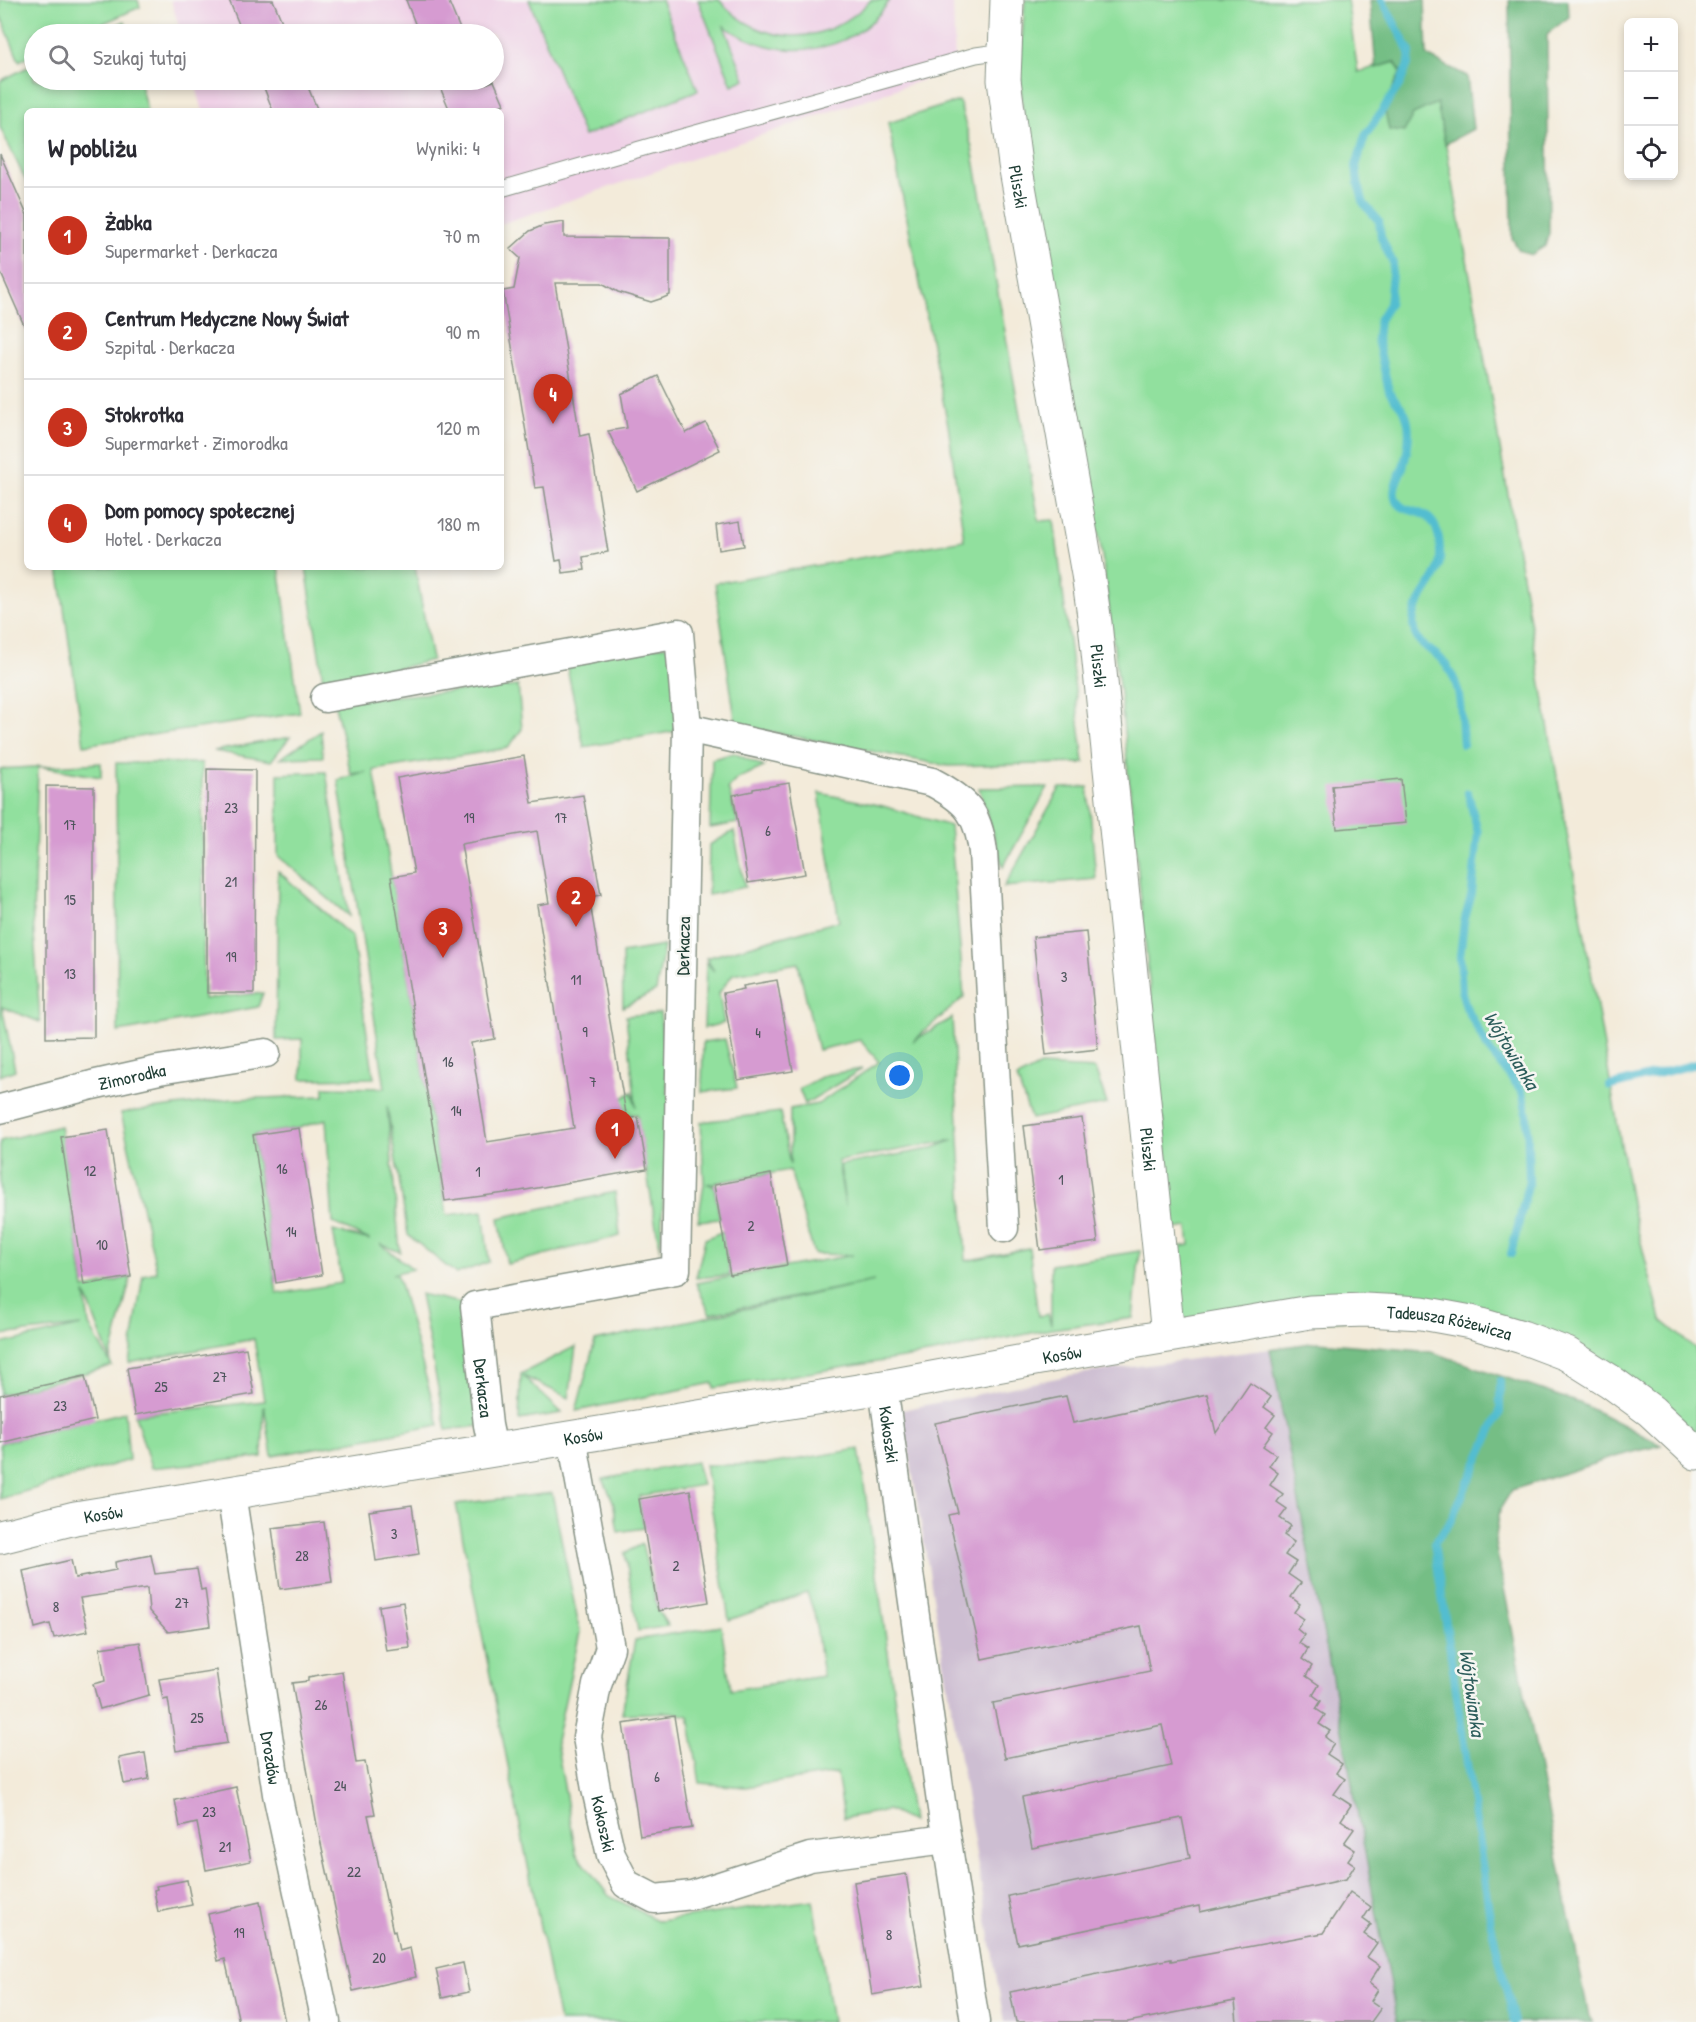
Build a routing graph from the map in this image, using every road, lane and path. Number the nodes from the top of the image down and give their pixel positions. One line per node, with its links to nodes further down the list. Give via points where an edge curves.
1 (1007, 0): 2 (street, Pliszki)
2 (1004, 51): 3 (lane); 9 (street, Pliszki, via 1015,164 1093,613)
3 (504, 188)
4 (325, 698): 5 (street, Derkacza, via 679,633)
5 (687, 728): 8 (street, via 932,782 970,808 983,852); 12 (street, Derkacza, via 676,1270 475,1306)
6 (266, 1053): 7 (street, Zimorodka, via 159,1070)
7 (0, 1109)
8 (1004, 1227)
9 (1168, 1335): 10 (street, Kosów); 13 (street, Tadeusza Różewicza, via 1310,1312 1422,1313 1471,1322 1567,1354 1651,1411)
10 (882, 1387): 11 (street, Kosów); 16 (street, Kokoszki)
11 (572, 1438): 12 (street, Kosów); 16 (street, Kokoszki, via 610,1648 597,1685 587,1737 611,1855 626,1884 655,1899 692,1895 810,1857)
12 (493, 1449): 14 (street, Kosów)
13 (1696, 1453)
14 (231, 1493): 15 (street, Kosów, via 75,1518); 17 (street, Drozdów, via 277,1794)
15 (0, 1537)
16 (946, 1839): 18 (street, Kokoszki)
17 (326, 2022)
18 (975, 2022)

